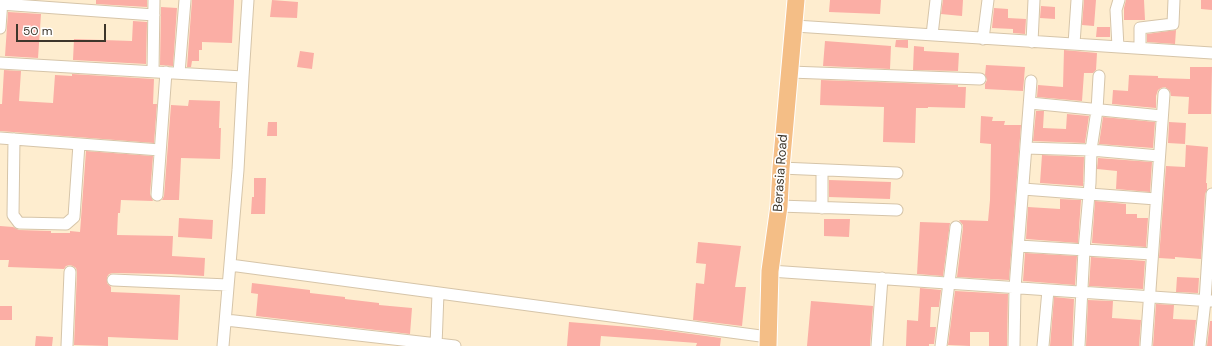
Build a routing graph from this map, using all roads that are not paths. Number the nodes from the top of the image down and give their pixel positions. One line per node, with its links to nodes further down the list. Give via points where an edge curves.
1 (154, 0): 13 (street)
2 (185, 0): 27 (street)
3 (248, 0): 29 (street)
4 (796, 0): 14 (main road, Berasia Road)
5 (936, 0): 16 (street)
6 (988, 0): 17 (street)
7 (1034, 0): 18 (street)
8 (1077, 0): 19 (street)
9 (1119, 0): 20 (street, via 1116,10)
10 (1174, 0): 21 (street, via 1173,24 1140,28)
11 (2, 3): 12 (street); 15 (street)
12 (72, 5): 13 (street)
13 (154, 15): 24 (street)
14 (795, 26): 16 (street); 26 (main road, Berasia Road)
15 (0, 28)
16 (932, 35): 17 (street)
17 (984, 38): 18 (street)
18 (1032, 42): 19 (street)
19 (1074, 44): 20 (street)
20 (1118, 47): 21 (street)
21 (1140, 48): 22 (street)
22 (1212, 53)
23 (0, 63): 24 (street)
24 (153, 72): 25 (street)
25 (166, 72): 27 (street); 40 (street)
26 (790, 72): 30 (street); 43 (main road, Berasia Road)
27 (180, 73): 29 (street)
28 (1099, 76): 34 (street)
29 (243, 77): 58 (street)
30 (980, 79)
31 (1031, 81): 33 (street)
32 (1164, 94): 35 (street)
33 (1030, 103): 34 (street); 39 (street)
34 (1097, 110): 35 (street); 41 (street)
35 (1162, 116): 42 (street)
36 (0, 138): 37 (street)
37 (14, 139): 38 (street); 38 (street, via 13,215 18,223 66,224 74,217)
38 (79, 144): 40 (street)
39 (1026, 148): 41 (street); 46 (street)
40 (160, 150): 49 (street)
41 (1091, 150): 42 (street); 47 (street)
42 (1159, 156): 50 (street)
43 (780, 168): 44 (street); 51 (main road, Berasia Road)
44 (822, 170): 45 (street); 52 (street)
45 (897, 173)
46 (1023, 189): 47 (street); 55 (street)
47 (1088, 193): 50 (street); 56 (street)
48 (1212, 194): 70 (street)
49 (156, 195)
50 (1156, 199): 57 (street)
51 (779, 206): 52 (street); 59 (main road, Berasia Road)
52 (822, 208): 53 (street)
53 (897, 210)
54 (956, 227): 63 (street)
55 (1019, 246): 56 (street); 65 (street)
56 (1084, 250): 57 (street); 67 (street)
57 (1152, 254): 69 (street)
58 (230, 265): 64 (street); 68 (street)
59 (770, 271): 61 (street); 72 (main road, Berasia Road)
60 (70, 272): 74 (street)
61 (882, 278): 63 (street); 77 (street)
62 (113, 280): 64 (street)
63 (949, 283): 65 (street); 78 (street)
64 (228, 285): 71 (street)
65 (1016, 288): 66 (street); 79 (street)
66 (1048, 290): 67 (street); 80 (street)
67 (1082, 292): 69 (street); 81 (street)
68 (438, 293): 72 (street); 73 (street)
69 (1149, 297): 70 (street); 82 (street)
70 (1208, 301): 83 (street)
71 (226, 320): 73 (street); 75 (street)
72 (768, 342)
73 (436, 345): 76 (street)
74 (67, 346)
75 (223, 346)
76 (455, 346)
77 (877, 346)
78 (941, 346)
79 (1014, 346)
80 (1043, 346)
81 (1079, 346)
82 (1146, 346)
83 (1200, 346)

